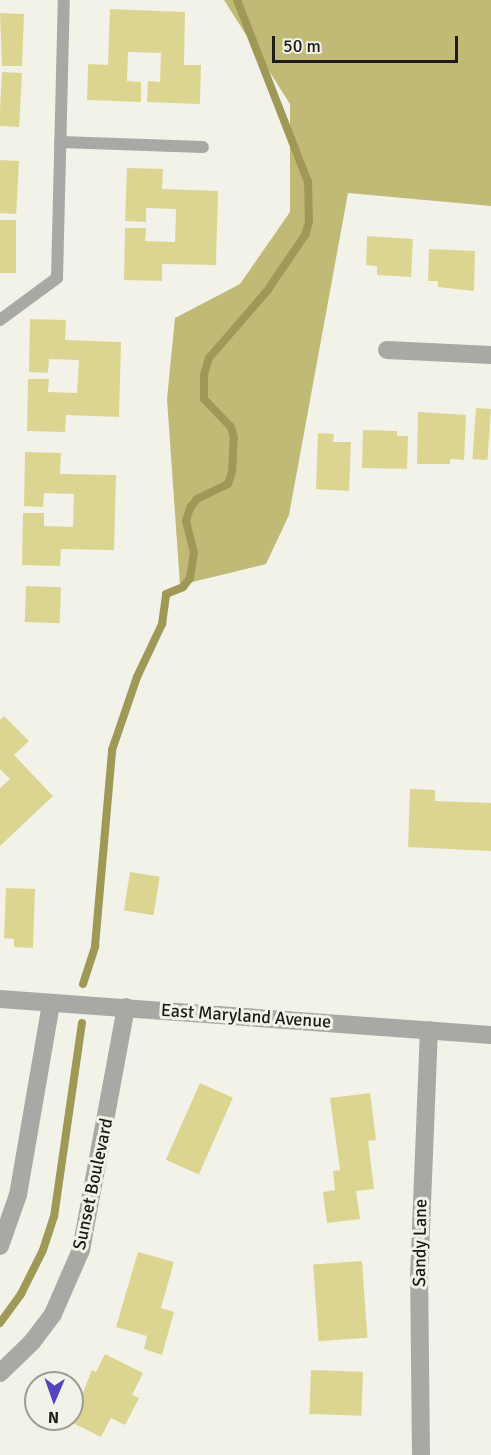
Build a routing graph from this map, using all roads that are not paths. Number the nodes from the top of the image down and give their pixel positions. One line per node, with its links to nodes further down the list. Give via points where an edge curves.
1 (64, 0): 2 (lane)
2 (60, 142): 3 (lane); 4 (lane, via 57,278)
3 (203, 147)
4 (0, 320)
5 (387, 350): 6 (street)
6 (491, 356)
7 (0, 999): 8 (street, East Maryland Avenue)
8 (51, 1003): 9 (street, East Maryland Avenue); 12 (street, via 18,1195)
9 (126, 1007): 10 (street, East Maryland Avenue); 13 (street, Sunset Boulevard, via 81,1250 53,1314 32,1342)
10 (429, 1030): 11 (street, East Maryland Avenue); 14 (street, Sandy Lane, via 419,1268)
11 (491, 1035)
12 (0, 1246)
13 (0, 1373)
14 (421, 1455)

